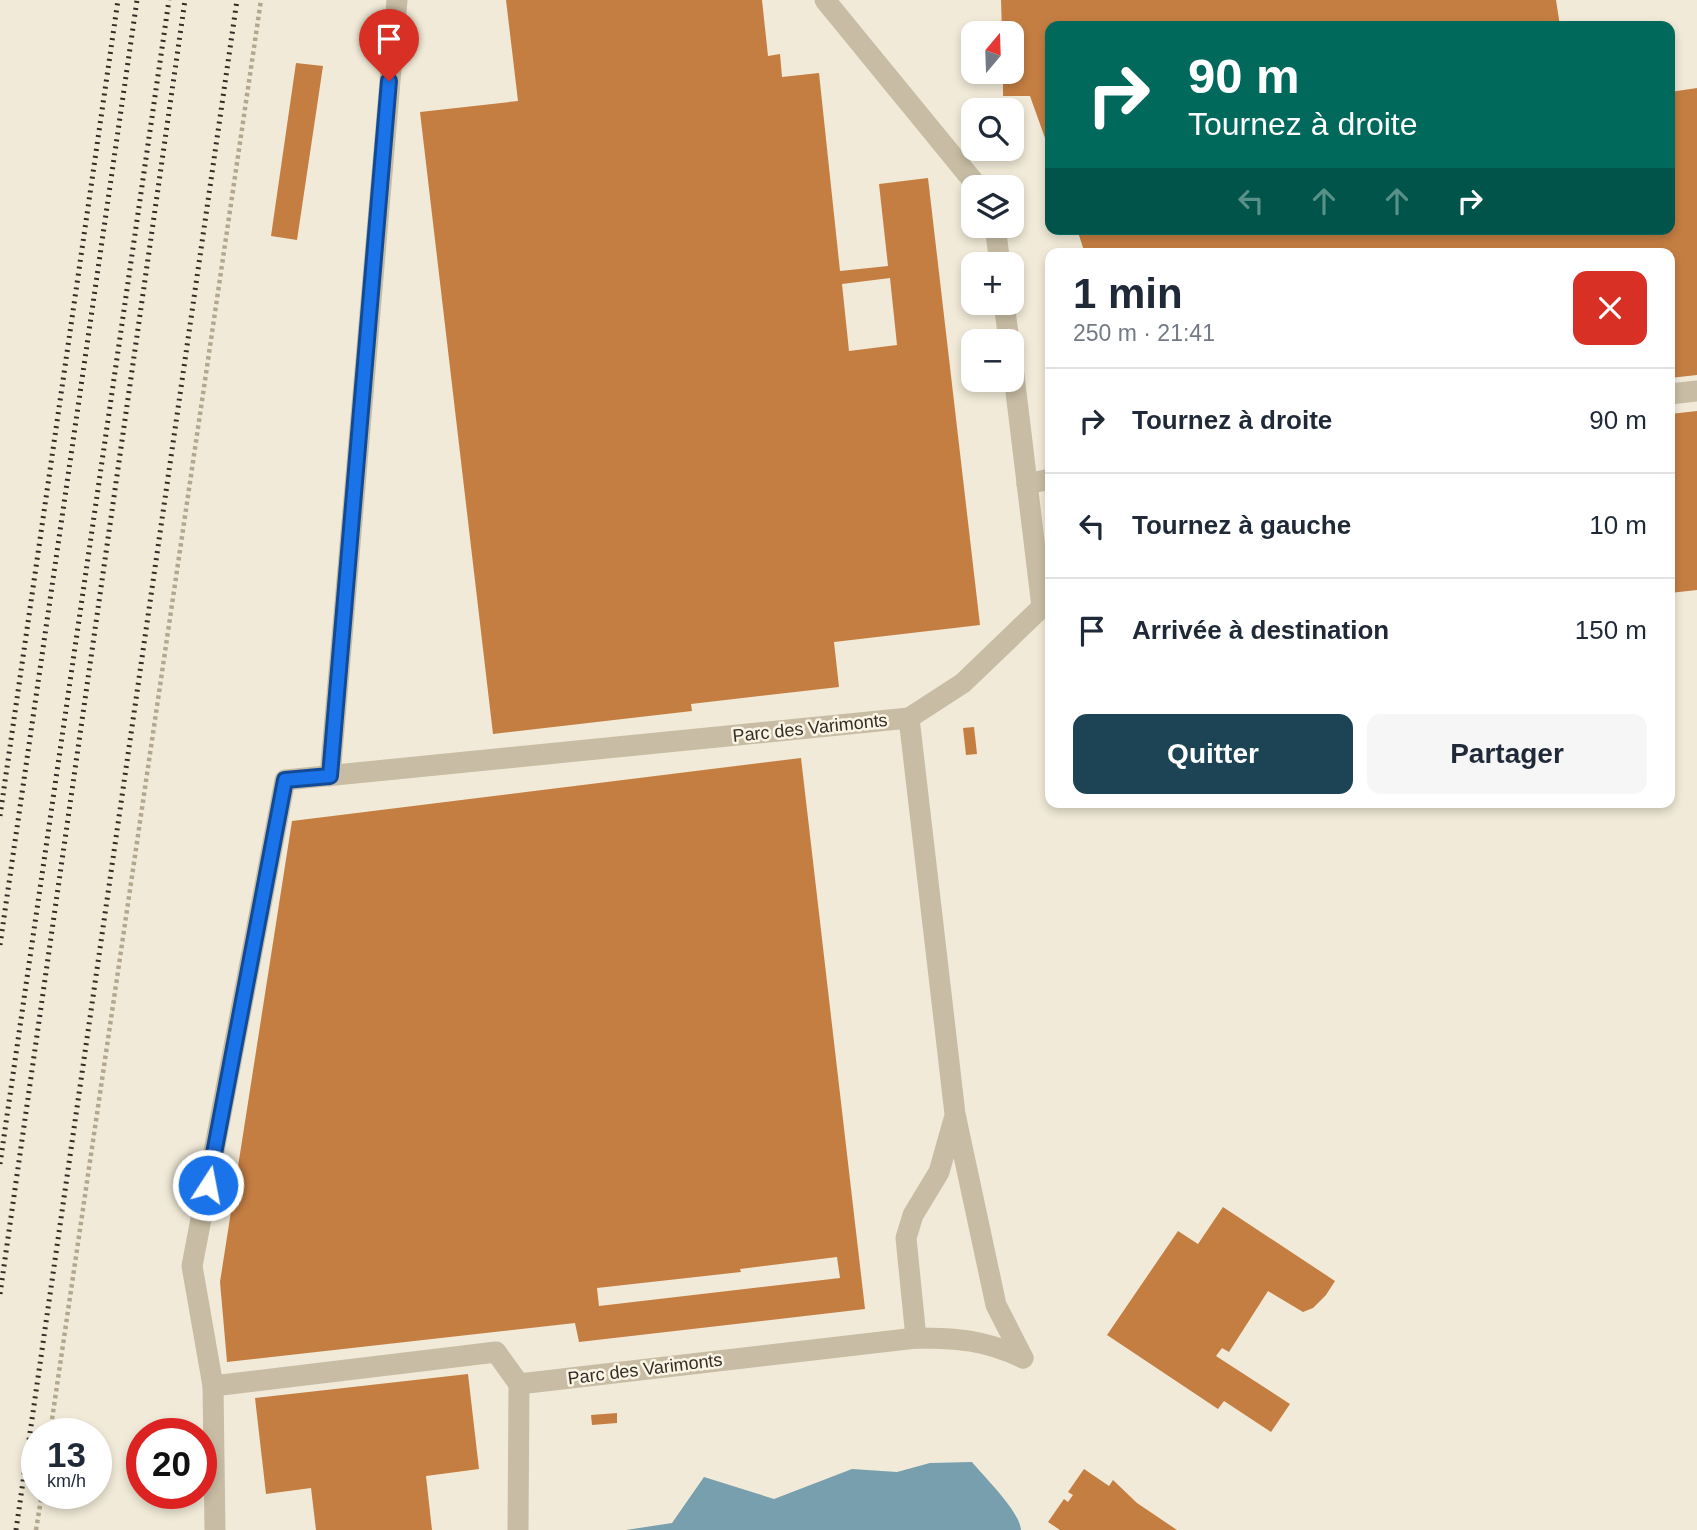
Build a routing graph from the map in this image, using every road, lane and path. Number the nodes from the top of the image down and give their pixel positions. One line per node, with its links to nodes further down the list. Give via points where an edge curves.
1 (261, 0): 16 (path)
2 (397, 0): 11 (street)
3 (825, 0): 4 (street)
4 (968, 175)
5 (1697, 391): 7 (street)
6 (1016, 392): 9 (street)
7 (1675, 393)
8 (1045, 481): 9 (street)
9 (1027, 484): 10 (street, via 1042,607 963,683)
10 (909, 718): 11 (street, Parc des Varimonts); 12 (street, Parc des Varimonts)
11 (330, 776): 15 (street, Parc des Varimonts, via 285,780 192,1266)
12 (955, 1114): 13 (street, Parc des Varimonts, via 939,1171 913,1215 906,1238); 13 (street, Parc des Varimonts, via 996,1305 1023,1359 1000,1347 962,1338)
13 (916, 1338): 14 (street, Parc des Varimonts)
14 (519, 1384): 15 (street, via 496,1352); 20 (street)
15 (213, 1386): 19 (street)
16 (52, 1418)
17 (39, 1509): 18 (path)
18 (36, 1530)
19 (215, 1530)
20 (518, 1530)

